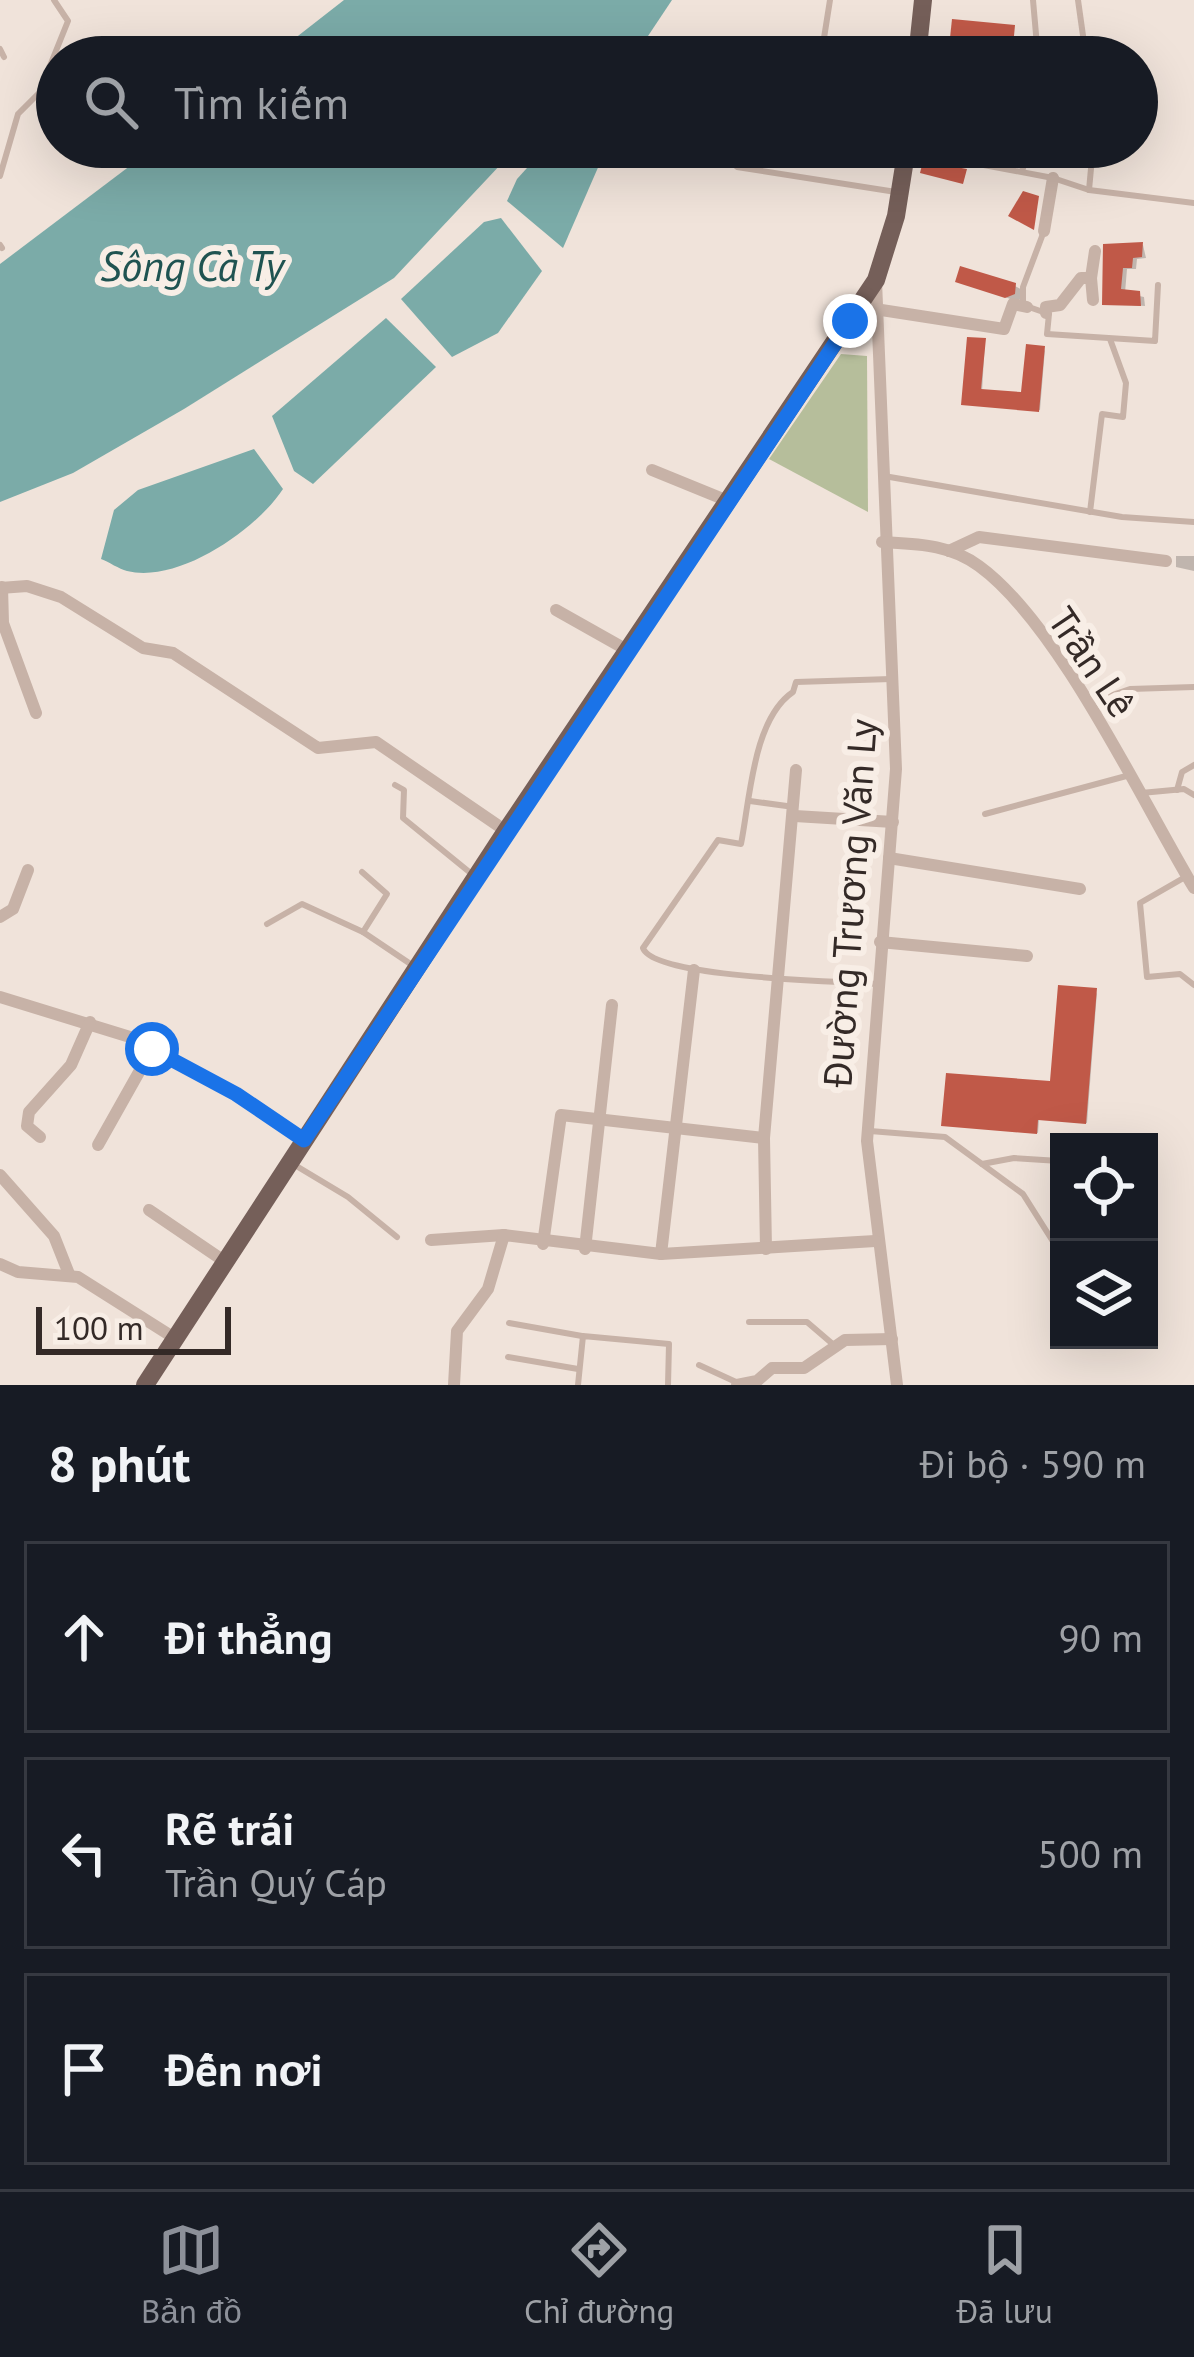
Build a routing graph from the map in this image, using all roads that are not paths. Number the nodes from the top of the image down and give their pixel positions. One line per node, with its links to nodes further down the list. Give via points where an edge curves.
1 (54, 0): 6 (lane, via 68,21)
2 (830, 0): 7 (lane)
3 (921, 0): 8 (main road)
4 (1033, 0): 9 (lane)
5 (1078, 0): 10 (lane)
6 (62, 36)
7 (825, 36)
8 (918, 36)
9 (1037, 36)
10 (1083, 36)
11 (36, 96): 18 (lane, via 18,114)
12 (743, 168): 21 (lane)
13 (903, 168): 21 (main road)
14 (1006, 168): 17 (lane)
15 (1023, 168): 17 (lane)
16 (1091, 168): 20 (lane)
17 (1022, 171): 19 (lane)
18 (0, 176)
19 (1053, 178): 20 (lane); 23 (street)
20 (1089, 190): 22 (lane)
21 (899, 193): 26 (main road)
22 (1194, 203)
23 (1044, 231): 29 (lane, via 1023,286)
24 (1095, 251): 25 (street)
25 (1091, 278): 28 (street); 31 (street, via 1081,278)
26 (876, 280): 30 (street, Đường Trương Văn Ly); 35 (main road)
27 (1158, 285): 32 (lane, via 1155,341)
28 (1093, 300)
29 (1028, 307): 30 (street, via 1012,304 1004,329); 31 (lane)
30 (875, 309): 34 (street, Đường Trương Văn Ly)
31 (1046, 313): 32 (lane, via 1047,334)
32 (1109, 338): 36 (lane, via 1126,383 1123,417 1102,414)
33 (652, 470): 35 (street)
34 (880, 476): 36 (lane); 38 (street, Đường Trương Văn Ly)
35 (728, 501): 43 (main road)
36 (1090, 512): 37 (lane)
37 (1194, 521)
38 (882, 542): 39 (street, Trần Lê); 44 (street, Đường Trương Văn Ly)
39 (950, 551): 40 (street, via 979,537); 46 (street, Trần Lê, via 981,567 1015,602)
40 (1166, 561)
41 (1, 587): 47 (street, via 3,623); 59 (street, via 48,591 143,648 167,650 318,748 376,742)
42 (556, 610): 43 (street)
43 (627, 650): 59 (main road)
44 (891, 679): 55 (lane, via 796,682 778,703); 58 (street, Đường Trương Văn Ly)
45 (1194, 687): 46 (lane, via 1130,689)
46 (1086, 704): 50 (street, Trần Lê)
47 (36, 713)
48 (1194, 766): 52 (lane, via 1182,772)
49 (796, 770): 56 (street)
50 (1130, 775): 53 (street, Trần Lê); 57 (lane)
51 (395, 784): 63 (lane, via 404,790 403,818)
52 (1177, 790): 53 (lane); 54 (lane)
53 (1141, 793): 64 (street, Trần Lê)
54 (1194, 795)
55 (750, 801): 56 (lane); 72 (lane, via 741,844 718,840 644,948 655,961)
56 (795, 812): 58 (street); 73 (street)
57 (986, 814)
58 (893, 822): 60 (street, Đường Trương Văn Ly)
59 (506, 831): 63 (main road)
60 (889, 858): 65 (street); 69 (street, Đường Trương Văn Ly)
61 (28, 870): 66 (street, via 13,909)
62 (362, 872): 68 (lane, via 387,893)
63 (476, 878): 71 (main road)
64 (1190, 882): 75 (lane, via 1140,903 1147,977 1180,974)
65 (1079, 889)
66 (0, 917)
67 (267, 923): 68 (lane, via 302,904)
68 (363, 932): 71 (lane)
69 (880, 942): 70 (street); 74 (street, Đường Trương Văn Ly)
70 (1027, 956)
71 (417, 968): 85 (main road)
72 (694, 970): 73 (lane); 81 (street)
73 (777, 976): 74 (lane); 84 (street)
74 (876, 984): 82 (street, Đường Trương Văn Ly)
75 (1194, 985)
76 (0, 997): 78 (street)
77 (612, 1005): 80 (street)
78 (90, 1022): 79 (street); 83 (street, via 60,1082 29,1112 27,1126)
79 (152, 1049): 85 (street); 86 (street)
80 (600, 1118): 81 (street); 97 (street, via 559,1118); 98 (street)
81 (675, 1126): 84 (street); 100 (street)
82 (867, 1130): 89 (lane, via 945,1137); 95 (street, Đường Trương Văn Ly)
83 (40, 1137)
84 (764, 1138): 99 (street)
85 (304, 1140): 88 (main road)
86 (98, 1145)
87 (1050, 1160): 89 (lane)
88 (290, 1162): 93 (lane); 101 (main road)
89 (982, 1164): 96 (lane, via 1027,1198)
90 (0, 1175): 103 (street, via 54,1236)
91 (149, 1210): 101 (street)
92 (503, 1235): 94 (street); 97 (street); 115 (street, via 488,1289 457,1331)
93 (398, 1238)
94 (431, 1240)
95 (875, 1241): 99 (street); 108 (street, Đường Trương Văn Ly)
96 (1053, 1241)
97 (543, 1244): 98 (street)
98 (585, 1249): 100 (street)
99 (766, 1250): 100 (street)
100 (661, 1254)
101 (224, 1262): 107 (main road)
102 (0, 1264): 103 (street)
103 (68, 1274): 107 (street)
104 (748, 1322): 109 (lane, via 807,1322)
105 (508, 1323): 106 (lane)
106 (583, 1336): 112 (lane); 117 (lane, via 669,1344)
107 (176, 1339): 113 (main road)
108 (892, 1339): 109 (street); 118 (street, Đường Trương Văn Ly)
109 (836, 1346): 114 (street, via 804,1367 772,1368)
110 (508, 1357): 112 (lane)
111 (699, 1365): 114 (lane)
112 (578, 1370): 116 (lane)
113 (151, 1383)
114 (738, 1384)
115 (454, 1385)
116 (578, 1385)
117 (668, 1385)
118 (897, 1385)

